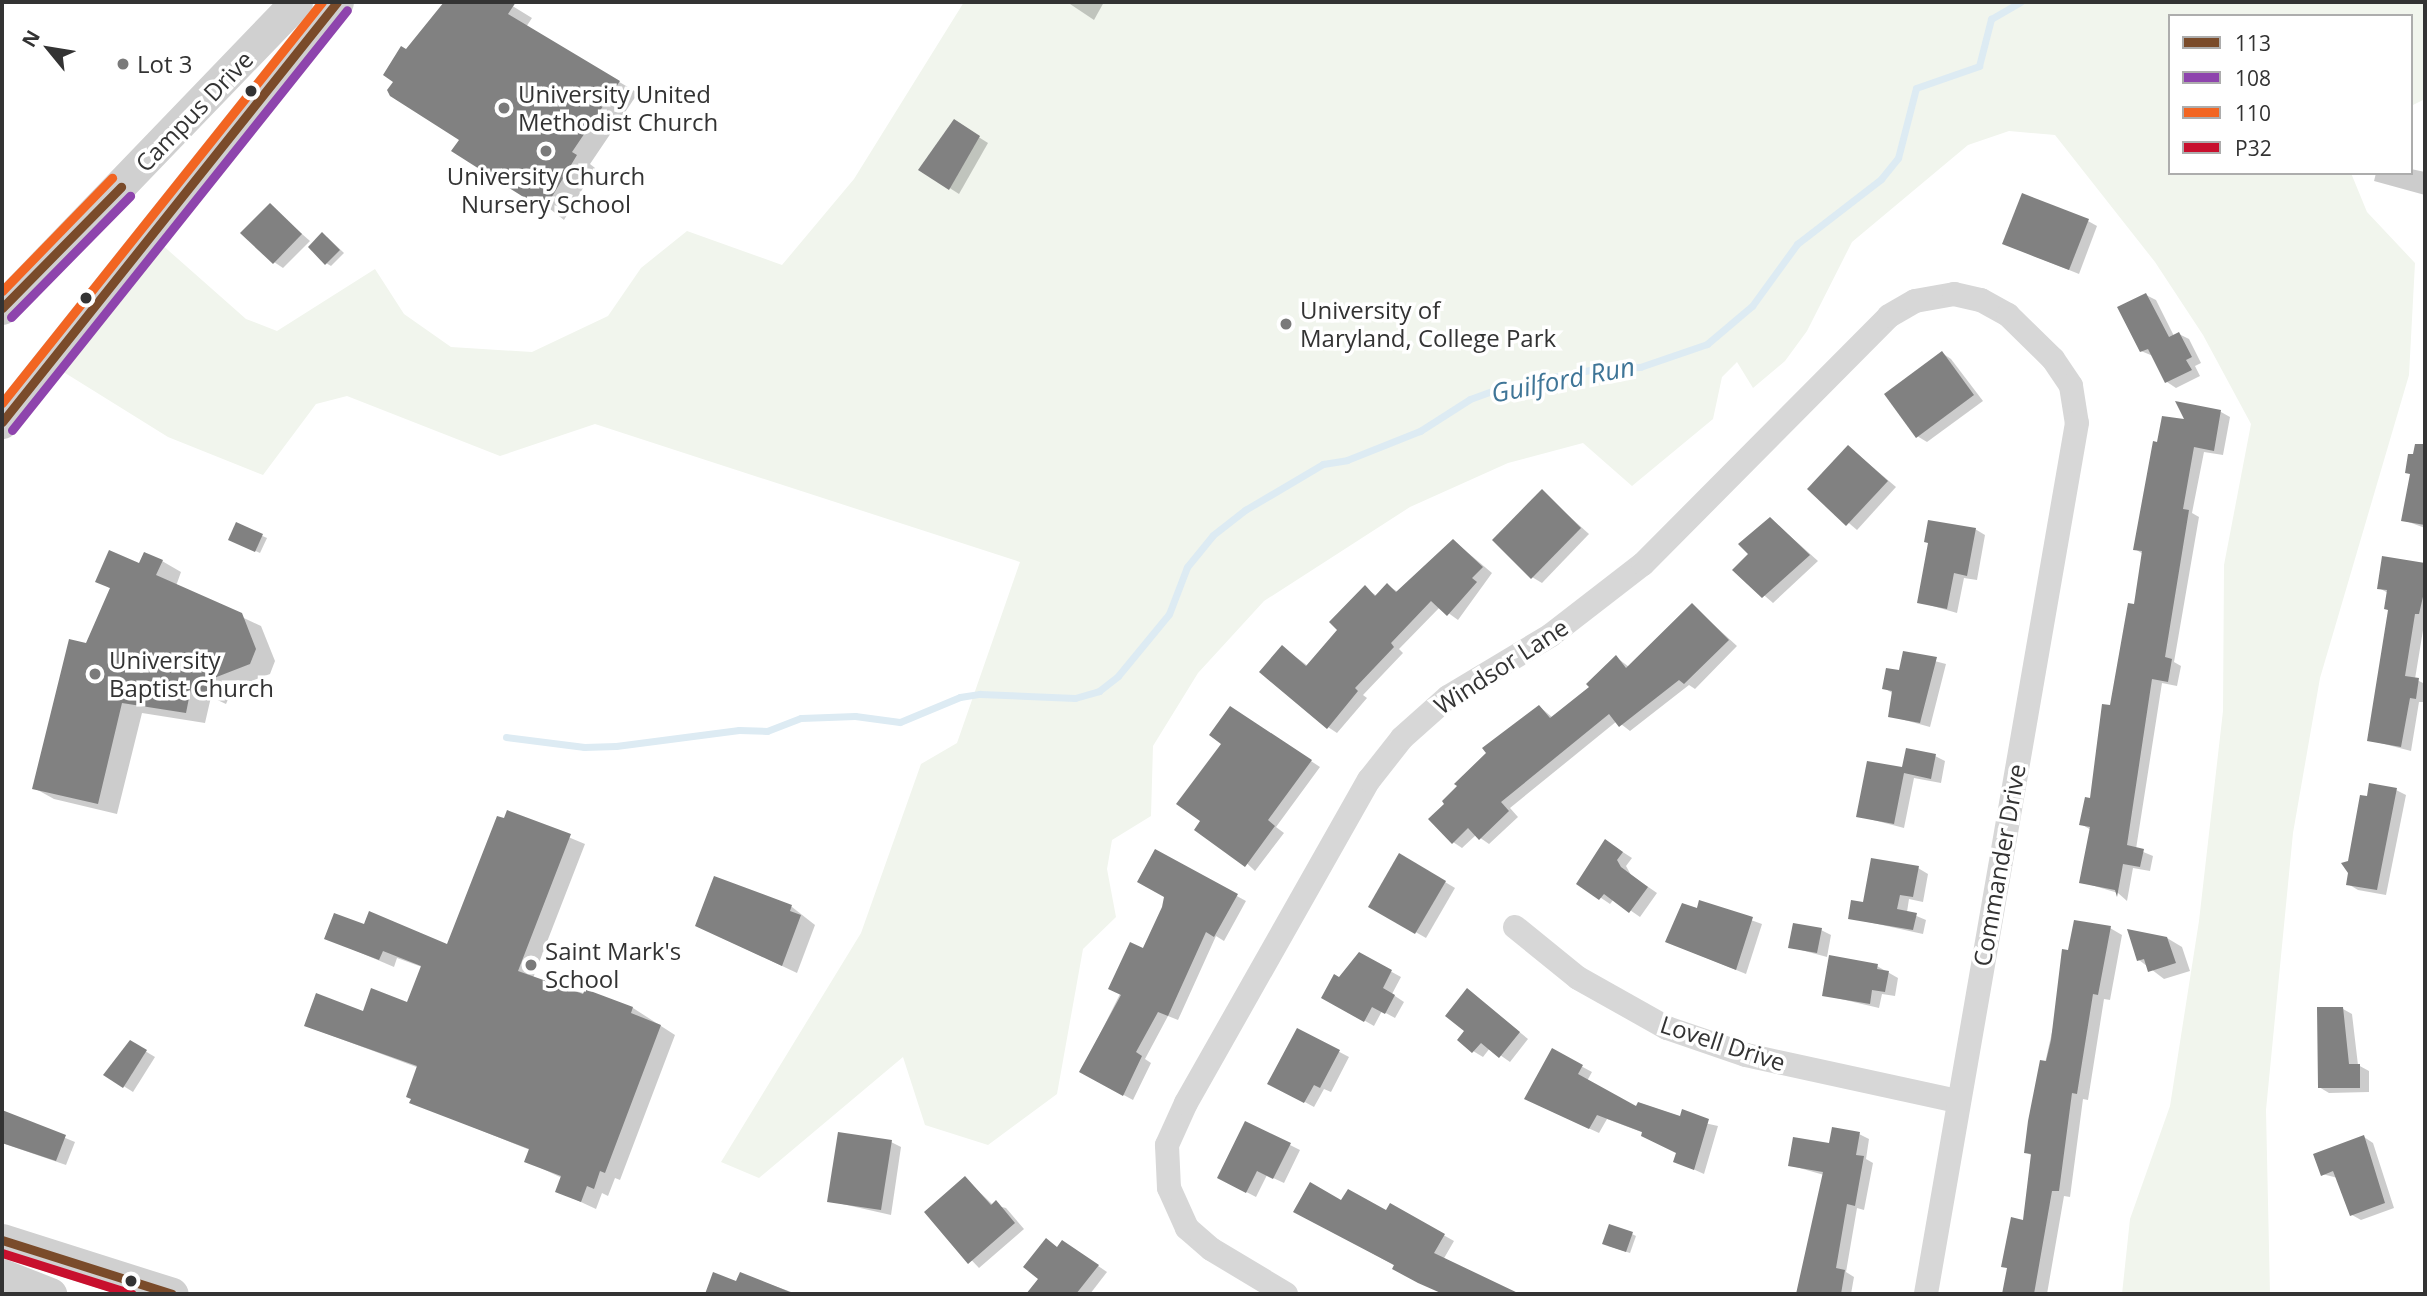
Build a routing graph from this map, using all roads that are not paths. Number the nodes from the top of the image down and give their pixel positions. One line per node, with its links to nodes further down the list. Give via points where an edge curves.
1 (296, 2): 3 (street, Campus Drive)
2 (337, 2): 4 (street, Campus Drive)
3 (2, 308)
4 (2, 422)
5 (2075, 437): 7 (street, Commander Drive); 12 (street, Windsor Lane, via 2074,398 2063,372 2008,315 1969,296 1941,295 1915,301 1862,340 1620,584 1551,635 1455,692 1402,738 1355,803 1186,1103 1167,1145 1169,1188 1187,1228 1211,1249)
6 (1515, 927): 7 (street, Lovell Drive, via 1578,978 1667,1028 1746,1055)
7 (1957, 1101): 13 (street, Commander Drive)
8 (2, 1240): 11 (street)
9 (2, 1275): 10 (street)
10 (50, 1294)
11 (172, 1294)
12 (1286, 1294)
13 (1926, 1294)

